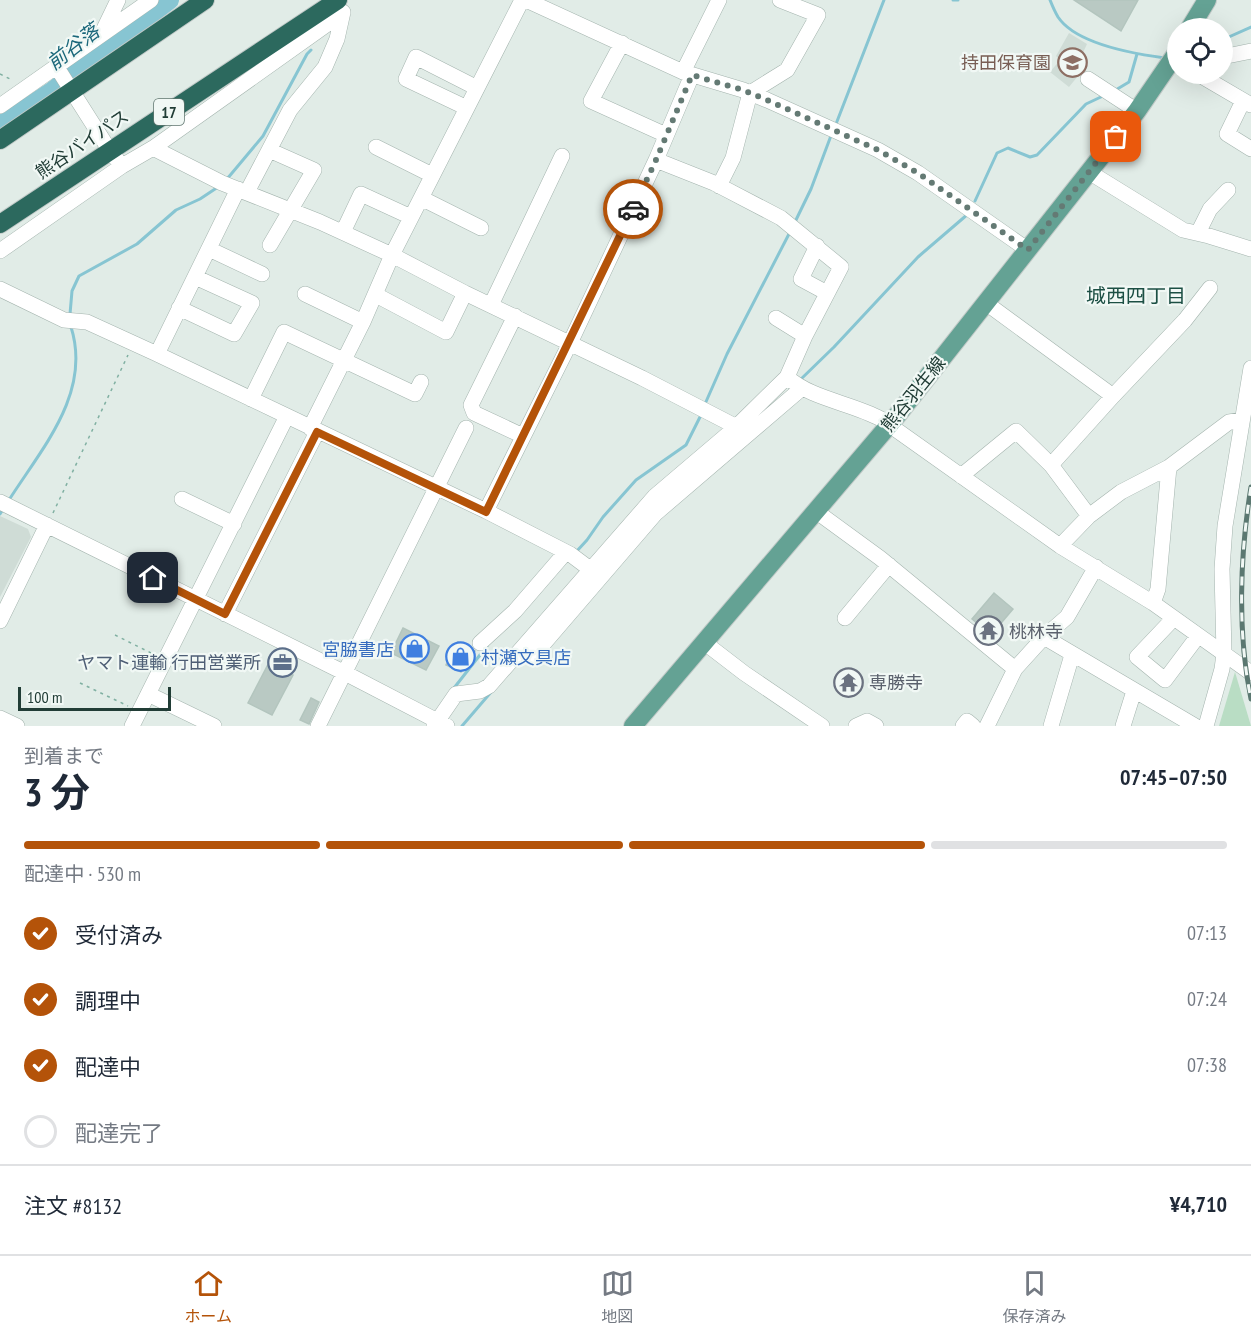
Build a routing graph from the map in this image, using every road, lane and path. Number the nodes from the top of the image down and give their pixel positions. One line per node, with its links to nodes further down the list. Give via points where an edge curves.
1 (118, 0): 10 (street)
2 (151, 0): 10 (street)
3 (205, 0): 20 (highway)
4 (524, 0): 11 (street); 19 (street)
5 (719, 0): 16 (street)
6 (780, 0): 21 (street, via 818,15 787,70)
7 (1207, 0): 9 (main road)
8 (340, 4): 29 (street); 31 (street, via 337,39 325,67 290,110); 32 (highway, 熊谷バイパス / 17)
9 (1196, 18)
10 (102, 34): 14 (street)
11 (622, 43): 16 (street); 26 (street, via 591,100)
12 (1251, 51): 13 (street)
13 (1233, 55)
14 (56, 66): 20 (street); 23 (street)
15 (1167, 71): 25 (main road, 熊谷羽生線)
16 (687, 73): 21 (street); 26 (street)
17 (1088, 79): 25 (street)
18 (1215, 84): 22 (street)
19 (477, 88): 24 (street); 24 (street, via 417,57 406,79)
20 (71, 91): 27 (highway); 32 (street)
21 (750, 93): 38 (street, via 733,158); 52 (street, via 878,150 918,173)
22 (1247, 103): 30 (street, via 1227,134)
23 (0, 106)
24 (467, 108): 37 (street)
25 (1137, 111): 36 (main road, 熊谷羽生線)
26 (666, 135): 34 (street)
27 (0, 140)
28 (376, 147): 37 (street)
29 (153, 148): 35 (street); 39 (street)
30 (1251, 149)
31 (269, 150): 39 (street); 42 (street, via 314,170)
32 (110, 151): 35 (street); 44 (highway, 熊谷バイパス / 17)
33 (562, 156): 64 (street)
34 (656, 160): 38 (street); 70 (street)
35 (122, 166): 53 (street)
36 (1089, 172): 47 (street, via 1183,230); 52 (main road, 熊谷羽生線)
37 (432, 176): 41 (street)
38 (719, 186): 49 (street, via 793,227)
39 (243, 190): 42 (street); 50 (street)
40 (1228, 190): 47 (street, via 1210,209)
41 (421, 198): 43 (street); 45 (street)
42 (292, 211): 46 (street); 48 (street)
43 (411, 218): 46 (street, via 361,194); 54 (street)
44 (0, 224)
45 (481, 228)
46 (343, 232): 54 (street)
47 (1198, 233): 51 (street)
48 (270, 245)
49 (817, 246): 60 (street, via 841,267); 60 (street, via 801,279)
50 (209, 249): 55 (street); 56 (street)
51 (1251, 249)
52 (1028, 250): 63 (main road, 熊谷羽生線)
53 (0, 251)
54 (392, 255): 59 (street); 62 (street)
55 (262, 274)
56 (195, 277): 65 (street); 65 (street, via 252,303 234,334)
57 (1210, 288): 77 (street)
58 (0, 289): 71 (street, via 64,320 87,322)
59 (465, 293): 62 (street, via 446,332); 64 (street)
60 (828, 293): 69 (street)
61 (304, 294): 68 (street)
62 (376, 295): 68 (street)
63 (986, 303): 77 (street); 81 (main road, 熊谷羽生線)
64 (491, 305): 66 (street)
65 (179, 308): 72 (street)
66 (514, 316): 70 (street); 85 (street, via 471,405 474,413)
67 (776, 318): 69 (street)
68 (363, 322): 73 (street)
69 (805, 336): 76 (street)
70 (570, 342): 83 (street); 85 (street)
71 (134, 344): 72 (street); 96 (path)
72 (157, 354): 78 (street)
73 (344, 360): 75 (street, via 415,394); 78 (street, via 284,332); 84 (street)
74 (1251, 368): 80 (street)
75 (421, 382)
76 (795, 384): 81 (street, via 872,414); 83 (street); 101 (street)
77 (1113, 396): 86 (street)
78 (251, 399): 79 (street)
79 (287, 416): 84 (street); 95 (street)
80 (1245, 417): 87 (street, via 1229,422); 113 (street, via 1225,526)
81 (889, 425): 88 (street); 93 (main road, 熊谷羽生線)
82 (466, 428): 89 (street)
83 (735, 428): 101 (street, via 655,495)
84 (314, 430): 89 (street); 104 (street)
85 (523, 436): 92 (street)
86 (1051, 465): 88 (street, via 1017,431); 94 (street)
87 (1169, 467): 94 (street, via 1121,492); 103 (street, via 1158,589)
88 (961, 476): 97 (street)
89 (436, 488): 92 (street); 119 (street)
90 (182, 499): 95 (street)
91 (6, 505): 96 (street)
92 (486, 512): 98 (street)
93 (817, 512): 99 (street); 112 (main road, 熊谷羽生線)
94 (1089, 516): 97 (street)
95 (234, 524): 102 (street)
96 (47, 525): 102 (street); 107 (street)
97 (1060, 546): 100 (street)
98 (570, 554): 101 (street); 111 (street)
99 (889, 565): 105 (street); 117 (street)
100 (1096, 567): 103 (street); 110 (street, via 1068,618)
101 (596, 573): 115 (street); 126 (street, via 489,686 456,694)
102 (195, 600): 104 (street); 116 (street)
103 (1153, 603): 106 (street)
104 (225, 614): 119 (street)
105 (845, 618)
106 (1174, 618): 109 (street); 118 (street, via 1137,657)
107 (0, 621)
108 (115, 635): 116 (path)
109 (1198, 636): 113 (street); 118 (street, via 1165,680)
110 (1044, 637): 114 (street); 117 (street)
111 (480, 643)
112 (705, 643): 131 (main road, 熊谷羽生線); 132 (street)
113 (1224, 654): 120 (street); 141 (street)
114 (1072, 655): 122 (street); 138 (street)
115 (533, 656)
116 (165, 660): 123 (street)
117 (1015, 669): 137 (street)
118 (1153, 670): 122 (street)
119 (345, 673): 126 (street); 130 (street)
120 (1251, 673)
121 (80, 683): 124 (path)
122 (1136, 692): 139 (street); 140 (street)
123 (148, 694): 124 (street); 129 (street)
124 (139, 711): 128 (street)
125 (0, 718): 127 (street)
126 (436, 721)
127 (17, 726)
128 (132, 726)
129 (214, 726)
130 (318, 726)
131 (633, 726)
132 (822, 726)
133 (856, 726): 134 (street, via 867,721)
134 (876, 726)
135 (963, 726): 136 (street, via 967,721)
136 (973, 726)
137 (987, 726)
138 (1051, 726)
139 (1123, 726)
140 (1194, 726)
141 (1206, 726)

